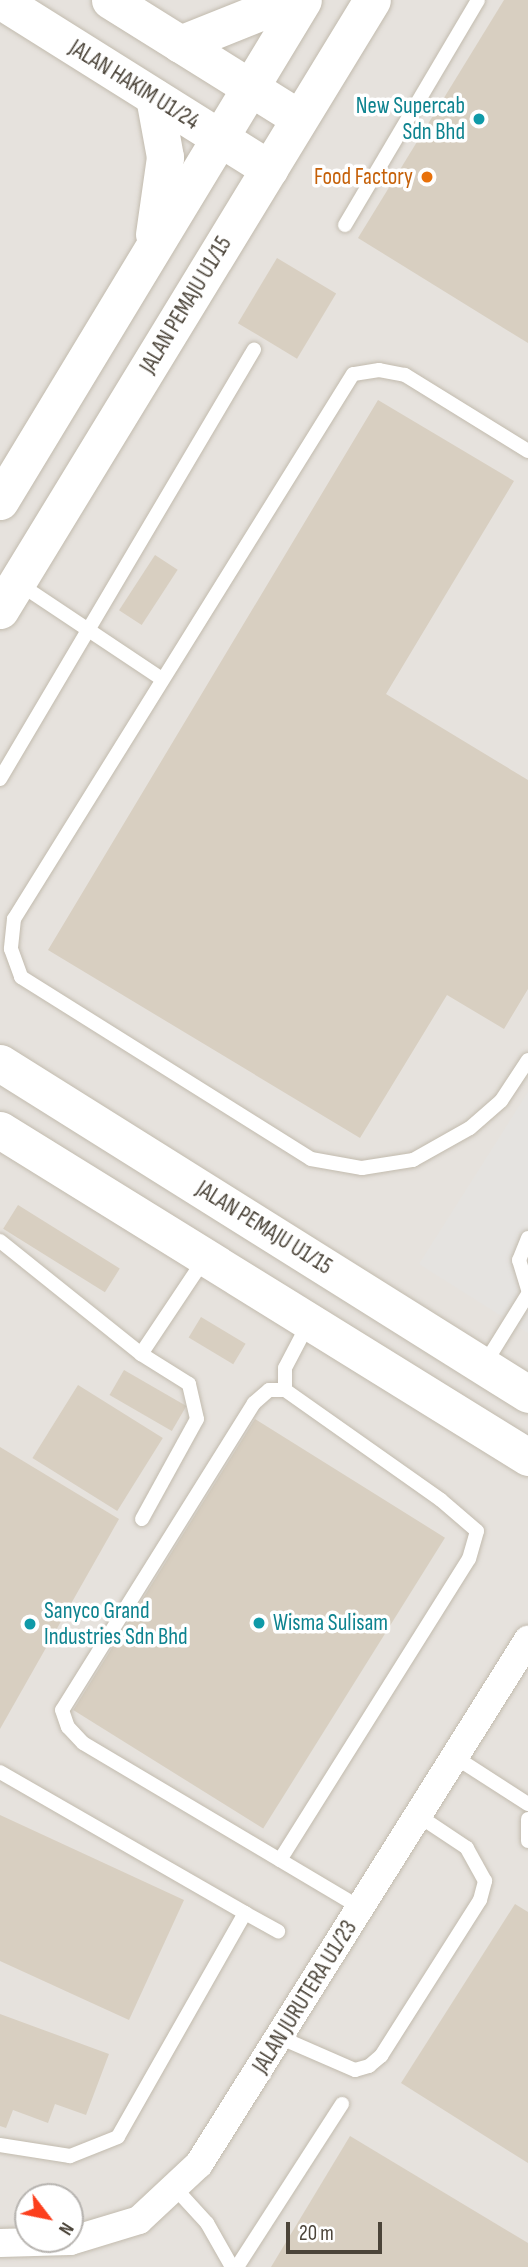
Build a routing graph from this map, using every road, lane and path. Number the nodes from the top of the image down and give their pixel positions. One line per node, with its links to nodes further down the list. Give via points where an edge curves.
1 (0, 0): 9 (street, JALAN HAKIM U1/24)
2 (110, 0): 7 (street)
3 (290, 0): 7 (street)
4 (303, 0): 8 (street)
5 (372, 0): 10 (street, JALAN PEMAJU U1/15)
6 (478, 0): 13 (lane)
7 (180, 44): 8 (street)
8 (250, 88): 10 (street); 11 (street)
9 (154, 97): 11 (street, JALAN HAKIM U1/24); 14 (street, via 165,157)
10 (299, 118): 12 (street, JALAN PEMAJU U1/15)
11 (219, 138): 12 (street, JALAN HAKIM U1/24); 14 (street)
12 (269, 169): 18 (street, JALAN PEMAJU U1/15)
13 (345, 225)
14 (152, 249): 17 (street)
15 (254, 349): 19 (lane)
16 (528, 451): 20 (lane, via 405,375 379,370 353,374)
17 (0, 502)
18 (9, 596): 19 (lane)
19 (89, 629): 20 (lane); 21 (lane)
20 (162, 679): 22 (lane, via 14,919 11,949 21,977 311,1159 362,1168 413,1160 470,1128 501,1101)
21 (0, 779)
22 (528, 1060)
23 (0, 1063): 31 (street, JALAN PEMAJU U1/15)
24 (0, 1130): 27 (street)
25 (528, 1238): 28 (lane, via 519,1260)
26 (0, 1241): 30 (lane)
27 (206, 1257): 29 (street); 30 (lane)
28 (528, 1292): 31 (lane)
29 (309, 1321): 32 (lane, via 285,1368); 34 (street)
30 (141, 1354): 35 (lane, via 189,1384 197,1419)
31 (483, 1366): 33 (street, JALAN PEMAJU U1/15)
32 (285, 1390): 43 (lane, via 442,1500 477,1531 469,1559); 43 (lane, via 269,1390 254,1403 62,1710 68,1727 83,1743)
33 (528, 1394)
34 (528, 1457)
35 (142, 1519)
36 (528, 1640): 37 (street, JALAN JURUTERA U1/23)
37 (455, 1757): 39 (lane); 40 (street, JALAN JURUTERA U1/23)
38 (0, 1772): 45 (lane)
39 (528, 1804)
40 (419, 1816): 44 (street, JALAN JURUTERA U1/23); 47 (lane, via 467,1848 485,1881 480,1899 459,1933 381,2056 369,2066 355,2070)
41 (528, 1819): 42 (lane)
42 (528, 1841)
43 (280, 1860): 44 (lane)
44 (361, 1908): 47 (street, JALAN JURUTERA U1/23)
45 (244, 1913): 46 (lane); 49 (lane, via 118,2137 70,2156)
46 (278, 1931)
47 (279, 2037): 50 (street, JALAN JURUTERA U1/23, via 199,2164)
48 (342, 2104): 53 (lane)
49 (0, 2145)
50 (174, 2187): 51 (street, JALAN JURUTERA U1/23, via 139,2220 70,2241); 52 (lane, via 207,2223)
51 (0, 2243)
52 (232, 2267)
53 (237, 2267)

